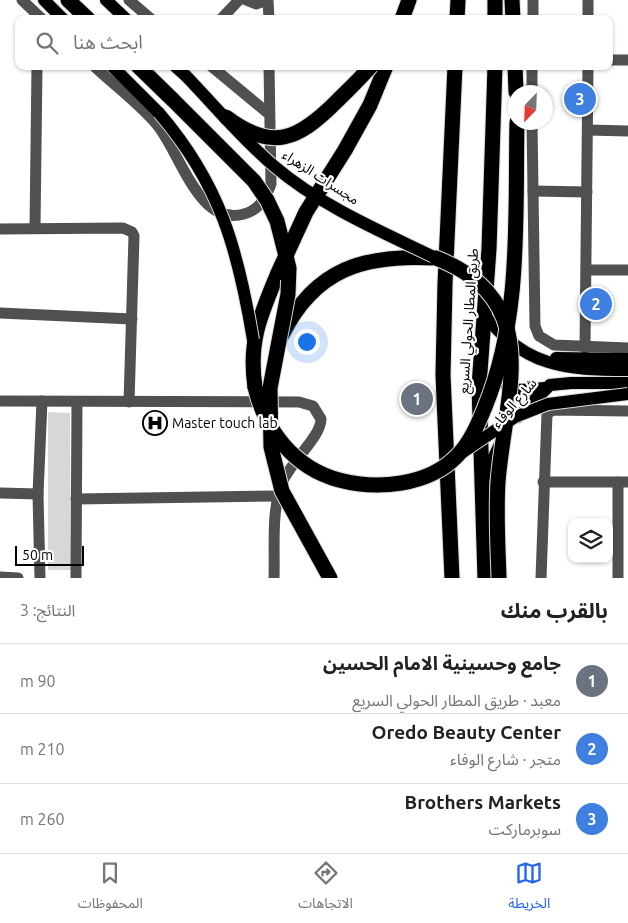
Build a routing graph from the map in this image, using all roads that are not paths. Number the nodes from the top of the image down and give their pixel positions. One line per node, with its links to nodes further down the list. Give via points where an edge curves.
1 (22, 0): 15 (street)
2 (44, 0): 16 (main road)
3 (68, 0): 17 (highway)
4 (106, 0): 18 (main road)
5 (129, 0): 19 (street)
6 (239, 0): 20 (street)
7 (246, 0): 8 (street, via 256,4)
8 (268, 0): 21 (street)
9 (409, 0): 22 (highway)
10 (458, 0): 23 (highway)
11 (495, 0): 24 (highway)
12 (512, 0): 25 (highway)
13 (532, 0): 26 (street)
14 (588, 0): 27 (street)
15 (36, 15)
16 (60, 15)
17 (84, 15)
18 (122, 15)
19 (146, 15)
20 (224, 15)
21 (269, 15)
22 (403, 15)
23 (457, 15)
24 (495, 15)
25 (513, 15)
26 (533, 15)
27 (588, 15)
28 (613, 60): 29 (street)
29 (628, 60)
30 (37, 70): 54 (street)
31 (98, 70): 46 (street, via 169,140 202,201 228,215 247,213 268,193 271,174)
32 (116, 70): 63 (main road, bridge, via 159,113 190,152 212,189 240,267)
33 (142, 70): 64 (highway, bridge, via 254,181 277,221 289,268 288,294)
34 (179, 70): 47 (main road, مجسرات الزهراء, bridge)
35 (216, 70): 46 (street)
36 (269, 70): 46 (street)
37 (368, 70): 47 (highway, bridge, via 315,123 292,136 255,135)
38 (384, 70): 63 (highway, bridge, via 358,128 290,244)
39 (455, 70): 92 (highway, طريق المطار الحولي السريع, via 443,353)
40 (495, 70): 60 (highway, طريق المطار الحولي السريع)
41 (515, 70): 44 (highway)
42 (532, 70): 45 (street)
43 (588, 70): 50 (street)
44 (516, 85)
45 (532, 85)
46 (269, 114)
47 (226, 117): 56 (main road, مجسرات الزهراء, bridge, via 263,156 299,184 348,215)
48 (517, 130): 78 (highway, bridge, via 513,286 504,344 484,410)
49 (532, 130): 52 (street)
50 (588, 130): 51 (street); 53 (street)
51 (628, 131)
52 (533, 191): 53 (street); 65 (street, via 535,326 539,336 554,345)
53 (587, 192): 57 (street)
54 (35, 228): 55 (street); 61 (street, via 123,228 132,232)
55 (0, 229)
56 (436, 258): 62 (highway, bridge, via 463,270 482,286); 64 (highway, bridge, via 384,258 332,274 304,300)
57 (587, 270): 58 (street); 65 (street)
58 (628, 270)
59 (0, 313): 61 (street)
60 (484, 314): 68 (main road, شارع الوفاء, via 502,334); 81 (highway, طريق المطار الحولي السريع, via 479,386)
61 (132, 319): 76 (street)
62 (508, 327): 67 (main road, via 531,348 556,358); 94 (highway, bridge, via 512,371 498,482)
63 (253, 340): 78 (highway, bridge, via 252,371 263,415 278,440 307,466 334,479 380,485 424,476)
64 (277, 345): 91 (highway, bridge, via 270,388 270,420 277,476 288,505)
65 (585, 348): 66 (street)
66 (628, 348)
67 (628, 359)
68 (542, 362): 69 (main road, شارع الوفاء, via 577,369); 71 (main road, via 514,354 503,361 500,374 506,386 512,389)
69 (628, 370)
70 (628, 383): 71 (main road, شارع الوفاء, via 571,383)
71 (545, 388): 81 (main road, شارع الوفاء, via 510,428)
72 (628, 394): 78 (main road, bridge, via 548,404 515,417)
73 (0, 401): 74 (street)
74 (42, 401): 75 (street); 83 (street)
75 (77, 402): 76 (street); 85 (street)
76 (129, 402): 84 (street, via 299,402 313,406 321,419 318,433 295,459)
77 (628, 411): 79 (street, via 553,410 547,414)
78 (456, 457)
79 (543, 482): 80 (street); 95 (street)
80 (623, 482): 96 (street)
81 (480, 484): 93 (highway, طريق المطار الحولي السريع)
82 (0, 493): 83 (street)
83 (38, 494): 88 (street)
84 (278, 496): 85 (street); 90 (street)
85 (76, 499): 89 (street)
86 (0, 577): 87 (street)
87 (18, 578)
88 (40, 578)
89 (76, 578)
90 (274, 578)
91 (330, 578)
92 (452, 578)
93 (485, 578)
94 (499, 578)
95 (541, 578)
96 (618, 578)

